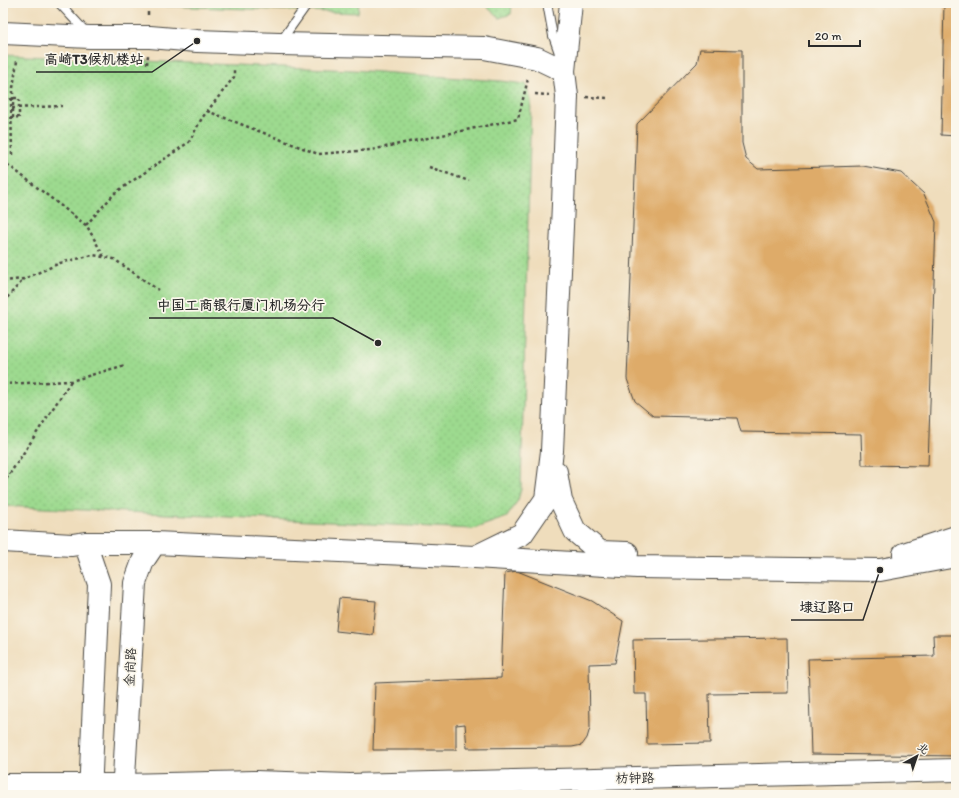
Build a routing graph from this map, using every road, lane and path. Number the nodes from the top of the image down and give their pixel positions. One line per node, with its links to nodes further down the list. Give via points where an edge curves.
1 (59, 3): 6 (lane)
2 (308, 3): 7 (lane)
3 (547, 3): 10 (lane, via 553,36)
4 (571, 3): 10 (main road)
5 (3, 33): 6 (main road)
6 (90, 37): 7 (main road, via 150,37)
7 (279, 44): 10 (main road, via 484,48 537,58)
8 (17, 61): 13 (path, via 13,88 13,96 13,103 13,118 19,117 19,98 11,98)
9 (234, 68): 14 (path, via 234,77)
10 (564, 71): 28 (main road, via 567,96)
11 (528, 79): 14 (path, via 518,119 371,150 318,154)
12 (62, 106): 13 (path)
13 (11, 108): 15 (path)
14 (207, 111): 19 (path, via 189,142 115,193)
15 (12, 155)
16 (3, 161): 19 (path)
17 (429, 167): 18 (path)
18 (469, 181)
19 (86, 225): 20 (path)
20 (104, 257): 21 (path, via 92,255 60,263); 23 (path, via 114,259)
21 (24, 279): 22 (path); 24 (path)
22 (3, 281)
23 (158, 290)
24 (3, 302)
25 (124, 365): 26 (path)
26 (71, 381): 27 (path); 29 (path)
27 (3, 384)
28 (552, 451): 30 (main road, via 561,501 572,525 575,531 600,552 878,562); 35 (main road, via 546,499 522,534)
29 (3, 484)
30 (956, 538)
31 (3, 542): 32 (main road, via 72,545)
32 (85, 542): 33 (main road); 39 (main road, via 99,584)
33 (155, 543): 35 (main road); 40 (main road, 金尚路, via 143,561 135,583)
34 (956, 556): 35 (main road, via 880,570 637,567)
35 (476, 557)
36 (956, 770): 37 (main road, 枋钟路, via 350,786)
37 (255, 782): 40 (main road, 枋钟路); 41 (main road)
38 (3, 785): 39 (main road, 枋钟路)
39 (90, 790): 40 (main road, 枋钟路)
40 (123, 790)
41 (236, 795)

